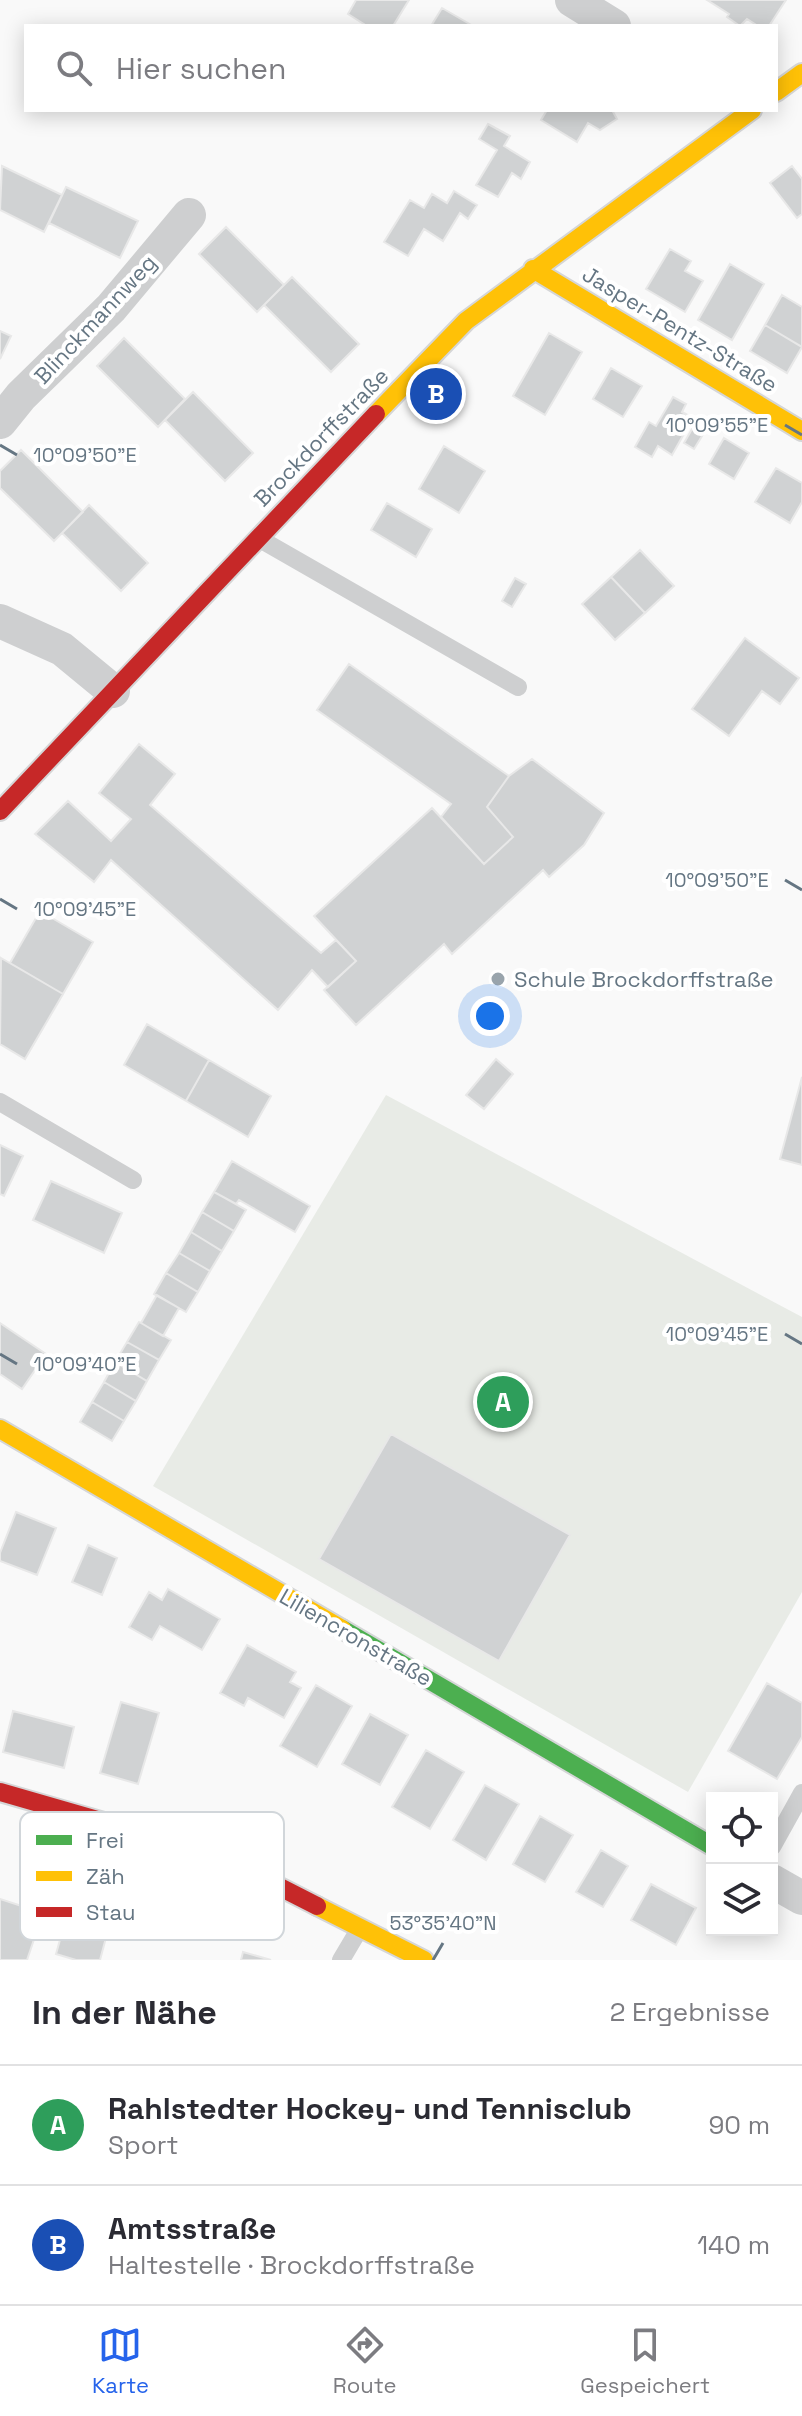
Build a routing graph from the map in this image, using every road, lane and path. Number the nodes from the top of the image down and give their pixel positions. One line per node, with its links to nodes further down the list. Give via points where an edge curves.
1 (572, 0): 2 (street)
2 (611, 24)
3 (802, 73): 4 (street, Brockdorffstraße)
4 (778, 90)
5 (748, 112): 7 (street, Brockdorffstraße)
6 (189, 215): 8 (street, Blinckmannweg, via 111,308)
7 (533, 269): 9 (street, Jasper-Pentz-Straße); 10 (street, Brockdorffstraße, via 466,321)
8 (0, 422)
9 (802, 431)
10 (258, 538): 12 (lane); 13 (street, Brockdorffstraße)
11 (0, 621): 13 (street, via 62,649)
12 (518, 687)
13 (113, 691): 14 (street, Brockdorffstraße)
14 (0, 811)
15 (0, 1102): 16 (lane)
16 (133, 1180)
17 (0, 1429): 22 (street, Liliencronstraße)
18 (0, 1792): 20 (street)
19 (802, 1793): 21 (lane)
20 (69, 1812)
21 (778, 1836)
22 (706, 1842)
23 (778, 1884): 25 (street)
24 (284, 1889): 26 (street)
25 (802, 1898)
26 (360, 1928): 27 (street); 28 (lane)
27 (418, 1959)
28 (341, 1960)

